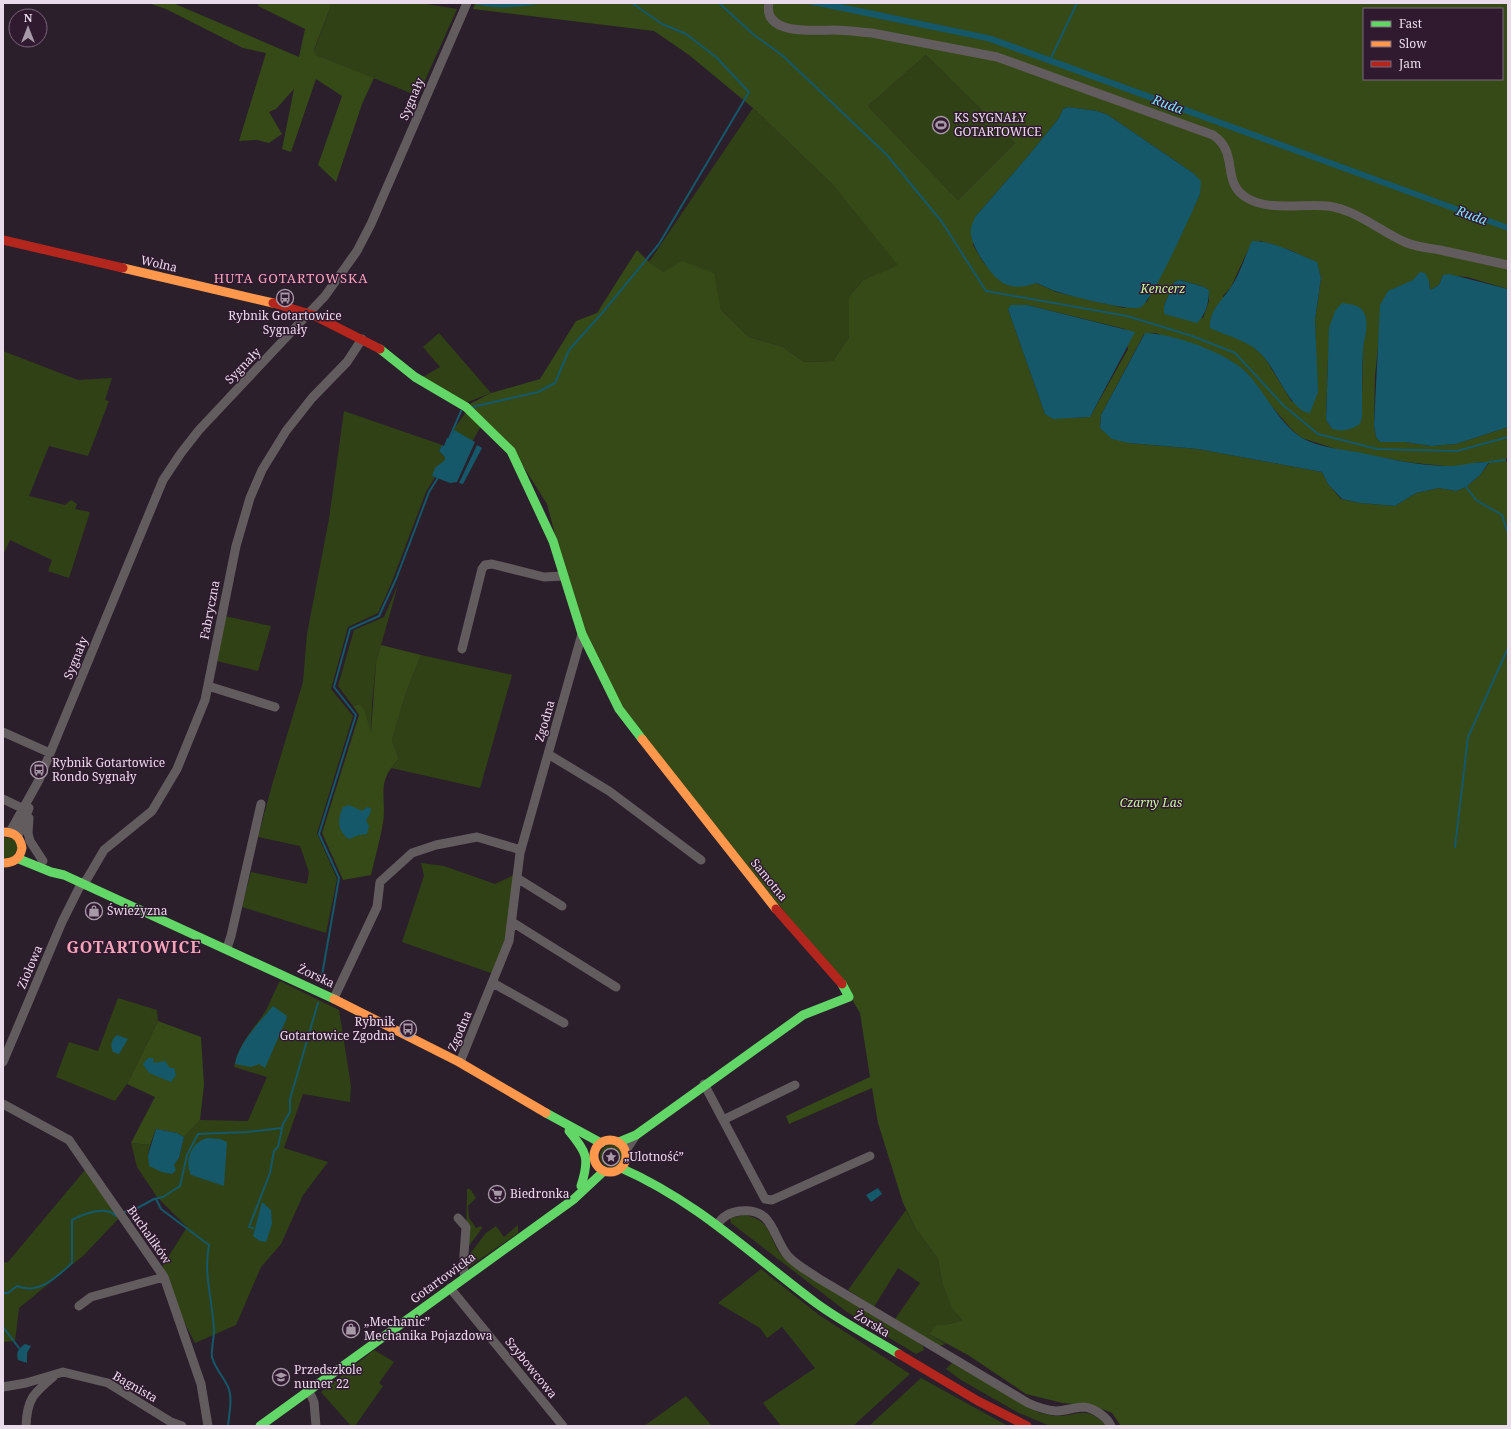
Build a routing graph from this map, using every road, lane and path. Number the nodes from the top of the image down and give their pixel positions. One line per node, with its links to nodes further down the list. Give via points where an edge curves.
1 (769, 5): 4 (street, via 769,13 775,21 793,30 872,33 997,57 1213,135 1222,141 1227,150 1233,183 1238,191 1248,198 1268,205 1329,206 1357,216 1408,243)
2 (466, 6): 5 (street, Sygnały, via 371,224 357,251)
3 (3, 240): 5 (street, Wolna)
4 (1508, 265)
5 (310, 313): 6 (street); 13 (street, Sygnały, via 203,425 171,467 140,532)
6 (362, 339): 7 (street, via 379,348 415,377 466,407 511,451 553,541); 10 (street, Fabryczna, via 347,362 312,398 286,431 257,480 236,546)
7 (564, 576): 8 (street); 9 (street, via 544,577 492,564 485,565)
8 (582, 634): 14 (street, Zgodna); 36 (street, Samotna, via 619,710 794,931 844,986 849,998 803,1015)
9 (462, 649)
10 (208, 686): 11 (street); 26 (street, Fabryczna, via 200,714 176,770 160,799 145,817 104,850)
11 (276, 707)
12 (3, 732): 13 (street)
13 (50, 753): 17 (street, Sygnały)
14 (548, 754): 19 (street, Zgodna); 21 (street, via 609,791)
15 (3, 799): 17 (street)
16 (261, 804): 29 (street)
17 (26, 810): 18 (street, Sygnały); 22 (street, Żorska, via 28,836)
18 (11, 834): 20 (street, via 22,841)
19 (521, 850): 25 (street, Zgodna); 32 (street, via 477,837 436,845 412,853 380,882 377,907)
20 (21, 854): 22 (street, Żorska); 23 (street, via 13,863); 24 (street, Żorska, via 51,872)
21 (701, 860)
22 (43, 861): 24 (street, Żorska)
23 (3, 863)
24 (64, 875): 26 (street, Żorska)
25 (517, 878): 27 (street); 28 (street, Zgodna)
26 (83, 884): 29 (street, Żorska); 34 (street, Ziołowa, via 62,922)
27 (562, 906)
28 (512, 922): 30 (street, Zgodna, via 509,941); 31 (street)
29 (227, 948): 32 (street, Żorska)
30 (493, 983): 33 (street); 35 (street, Zgodna)
31 (616, 987)
32 (334, 998): 35 (street, Żorska)
33 (564, 1023)
34 (3, 1062)
35 (460, 1062): 39 (street, Żorska)
36 (704, 1084): 40 (street); 42 (street, Samotna)
37 (795, 1085): 40 (street)
38 (3, 1104): 57 (street, Buchalików, via 69,1140)
39 (550, 1116): 41 (street, Żorska); 44 (street, Żorska)
40 (723, 1120): 47 (street, via 765,1199 772,1200)
41 (569, 1131): 45 (street, Żorska); 52 (street, via 584,1149 587,1157)
42 (636, 1135): 43 (street, Samotna); 46 (street, Samotna)
43 (619, 1142): 44 (street, via 608,1140); 46 (street)
44 (601, 1143): 45 (street)
45 (595, 1152): 48 (street)
46 (626, 1154): 49 (street); 53 (street, Żorska)
47 (870, 1156)
48 (597, 1164): 50 (street); 52 (street, Gotartowicka)
49 (621, 1168): 50 (street, via 613,1172); 51 (street, Żorska)
50 (604, 1171): 52 (street, Gotartowicka)
51 (658, 1185): 52 (street, via 628,1177 616,1178); 53 (street, Żorska)
52 (581, 1190): 56 (street, Gotartowicka, via 563,1206)
53 (689, 1204): 55 (street, Żorska)
54 (458, 1218): 56 (street, via 466,1226 463,1256)
55 (717, 1225): 69 (street, Żorska, via 818,1304 982,1404); 70 (street, Żorska, via 723,1218 735,1212 760,1214 772,1225 786,1254 796,1263 889,1320 1028,1403 1055,1411 1084,1407 1104,1416)
56 (465, 1276): 58 (street, Gotartowicka)
57 (164, 1277): 59 (street, via 91,1297); 65 (street, Buchalików, via 201,1384)
58 (450, 1288): 62 (street, Gotartowicka); 68 (street, Szybowcowa)
59 (79, 1306)
60 (55, 1374): 61 (street, Bagnista, via 26,1384); 63 (street, via 32,1395 26,1415); 64 (street, Bagnista, via 63,1372 108,1383 171,1422)
61 (3, 1387)
62 (309, 1391): 66 (street, Gotartowicka); 67 (street, via 314,1402)
63 (26, 1426)
64 (182, 1426)
65 (208, 1426)
66 (260, 1426)
67 (316, 1426)
68 (563, 1426)
69 (1027, 1426)
70 (1111, 1426)

